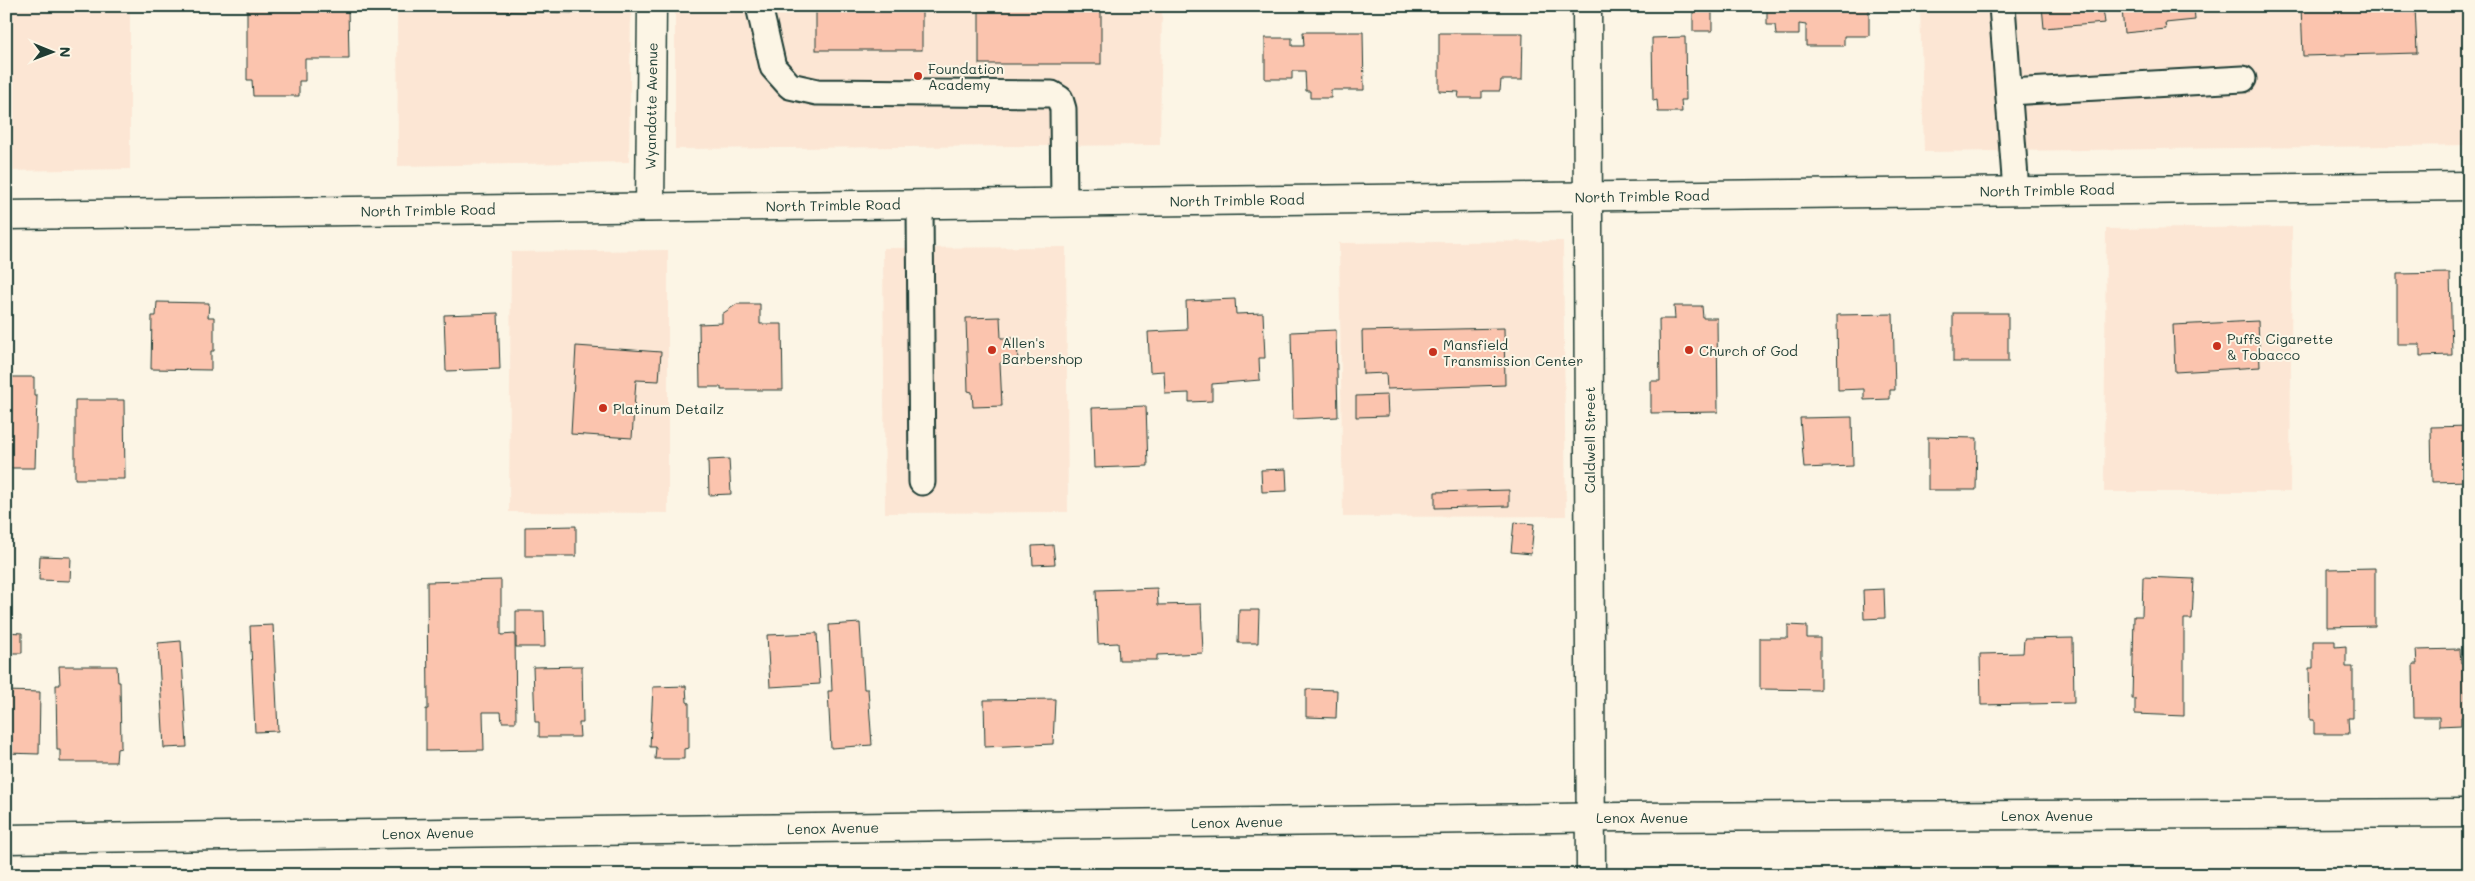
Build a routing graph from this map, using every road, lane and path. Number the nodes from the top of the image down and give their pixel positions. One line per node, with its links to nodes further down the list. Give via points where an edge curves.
1 (652, 6): 12 (street, Wyandotte Avenue)
2 (760, 6): 10 (lane, via 773,68 790,86 817,92 1052,94 1060,99 1063,109)
3 (1587, 6): 9 (street, Caldwell Street)
4 (2002, 6): 6 (lane)
5 (2243, 79): 6 (lane)
6 (2009, 92): 8 (lane)
7 (2469, 186): 8 (street, North Trimble Road)
8 (2016, 191): 9 (street, North Trimble Road)
9 (1589, 196): 10 (street, North Trimble Road); 16 (street, Caldwell Street)
10 (1064, 202): 11 (street, North Trimble Road)
11 (920, 204): 12 (street, North Trimble Road); 14 (lane)
12 (650, 207): 13 (street, North Trimble Road)
13 (6, 215)
14 (922, 482)
15 (2469, 813): 16 (street, Lenox Avenue)
16 (1591, 818): 17 (street, Lenox Avenue); 18 (street, Caldwell Street)
17 (6, 839)
18 (1591, 875)

